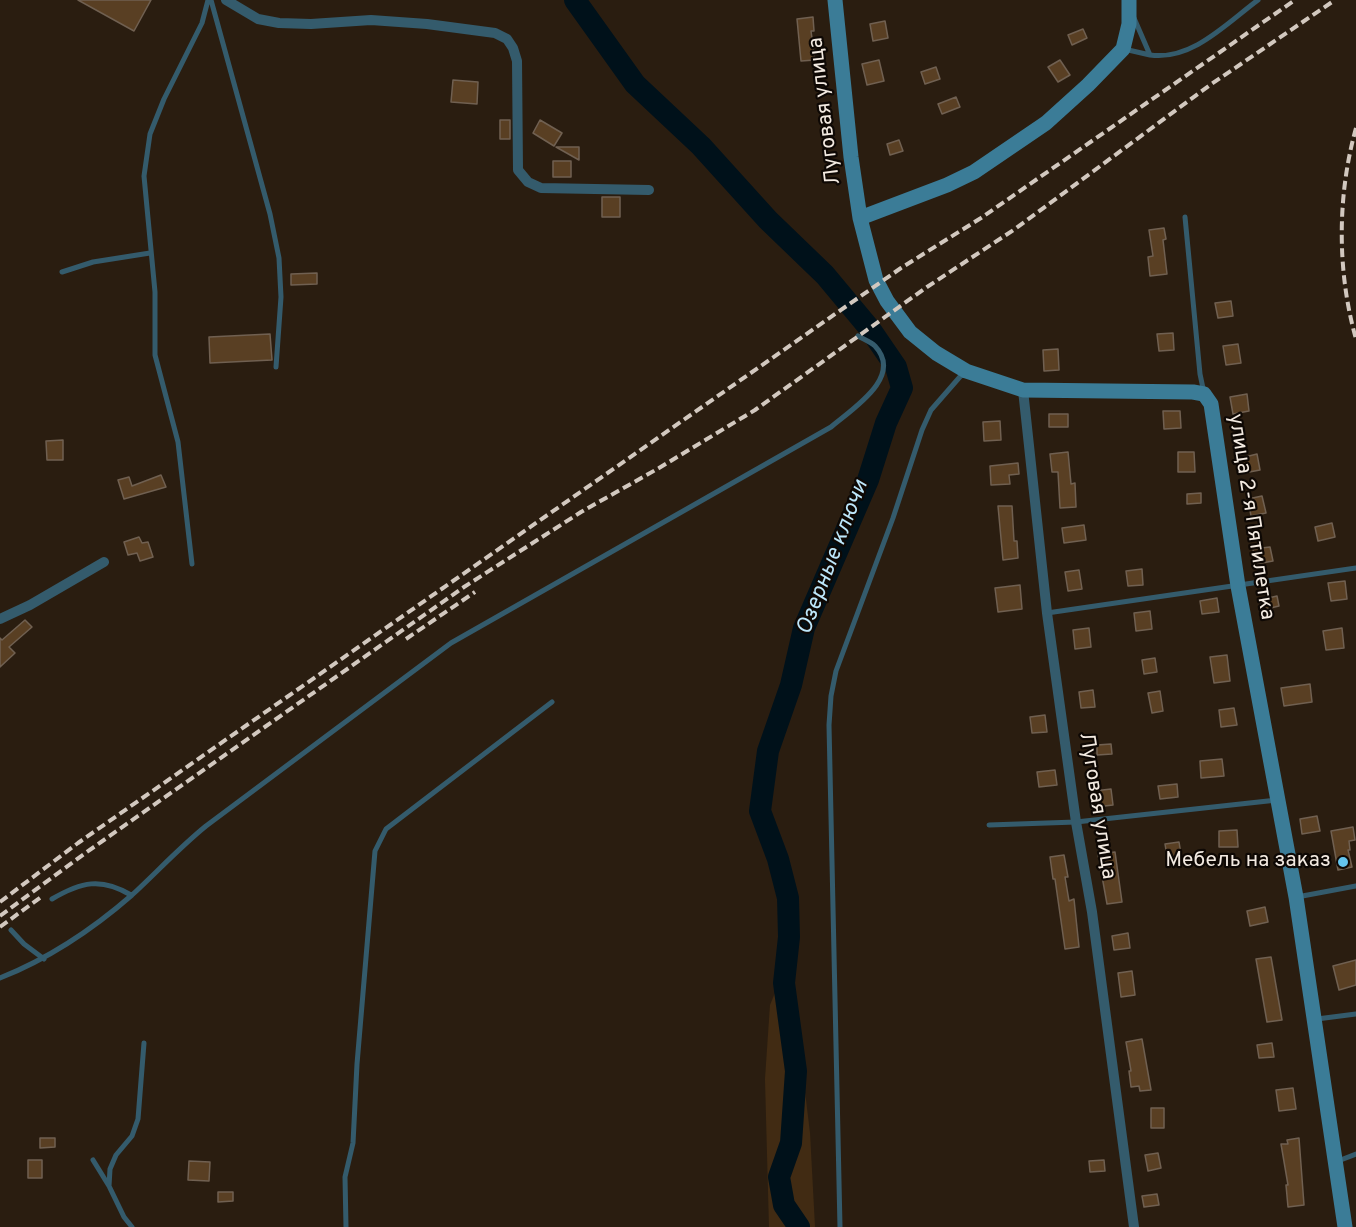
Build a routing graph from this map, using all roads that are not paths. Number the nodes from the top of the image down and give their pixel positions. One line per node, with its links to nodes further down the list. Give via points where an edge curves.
1 (210, 0): 11 (lane, via 150,134 144,176); 14 (lane, via 279,258 281,297)
2 (226, 0): 8 (street, via 258,19 279,23 371,20 495,33 507,39 517,61 518,170 528,182 541,188)
3 (835, 0): 10 (main road, Луговая улица)
4 (1258, 0): 7 (lane, via 1191,48 1164,57)
5 (1129, 4): 6 (main road); 7 (lane)
6 (1123, 49): 7 (lane); 10 (main road, via 1046,123 996,158 947,185)
7 (1150, 55)
8 (649, 190)
9 (1185, 217): 17 (lane)
10 (860, 218): 15 (main road, улица 2-я Пятилетка, via 876,280 887,301 910,332)
11 (150, 253): 12 (lane, via 93,262); 19 (lane, via 155,292 155,355 178,442)
12 (62, 272)
13 (858, 336): 29 (lane, via 874,345 885,369 874,389 831,427 451,643 206,826)
14 (276, 367)
15 (966, 371): 16 (main road, улица 2-я Пятилетка); 44 (lane, via 931,410 922,430 845,643 831,696)
16 (1023, 390): 17 (main road, улица 2-я Пятилетка); 22 (street, Луговая улица)
17 (1204, 394): 21 (main road, улица 2-я Пятилетка, via 1211,404)
18 (104, 562): 23 (street)
19 (192, 564)
20 (1356, 568): 21 (lane)
21 (1238, 586): 22 (lane); 25 (main road, улица 2-я Пятилетка)
22 (1047, 613): 26 (street, Луговая улица)
23 (0, 619)
24 (552, 702): 43 (lane, via 386,829 378,842 372,876 353,1143 345,1178)
25 (1278, 800): 26 (lane); 30 (main road, улица 2-я Пятилетка)
26 (1076, 822): 27 (lane); 45 (street, Луговая улица, via 1092,912)
27 (989, 825)
28 (1356, 886): 30 (lane)
29 (131, 895): 31 (lane, via 106,883 96,883 70,888); 33 (lane)
30 (1296, 897): 36 (main road, улица 2-я Пятилетка)
31 (52, 899)
32 (10, 930): 33 (lane)
33 (44, 959): 34 (lane)
34 (0, 978)
35 (1356, 1014): 36 (lane)
36 (1315, 1020): 40 (main road, улица 2-я Пятилетка)
37 (144, 1043): 41 (lane, via 138,1119 132,1136 116,1155)
38 (1356, 1154): 40 (lane)
39 (93, 1161): 41 (lane)
40 (1335, 1162): 46 (main road, улица 2-я Пятилетка)
41 (109, 1186): 42 (lane)
42 (132, 1227)
43 (346, 1227)
44 (840, 1227)
45 (1134, 1227)
46 (1345, 1227)

